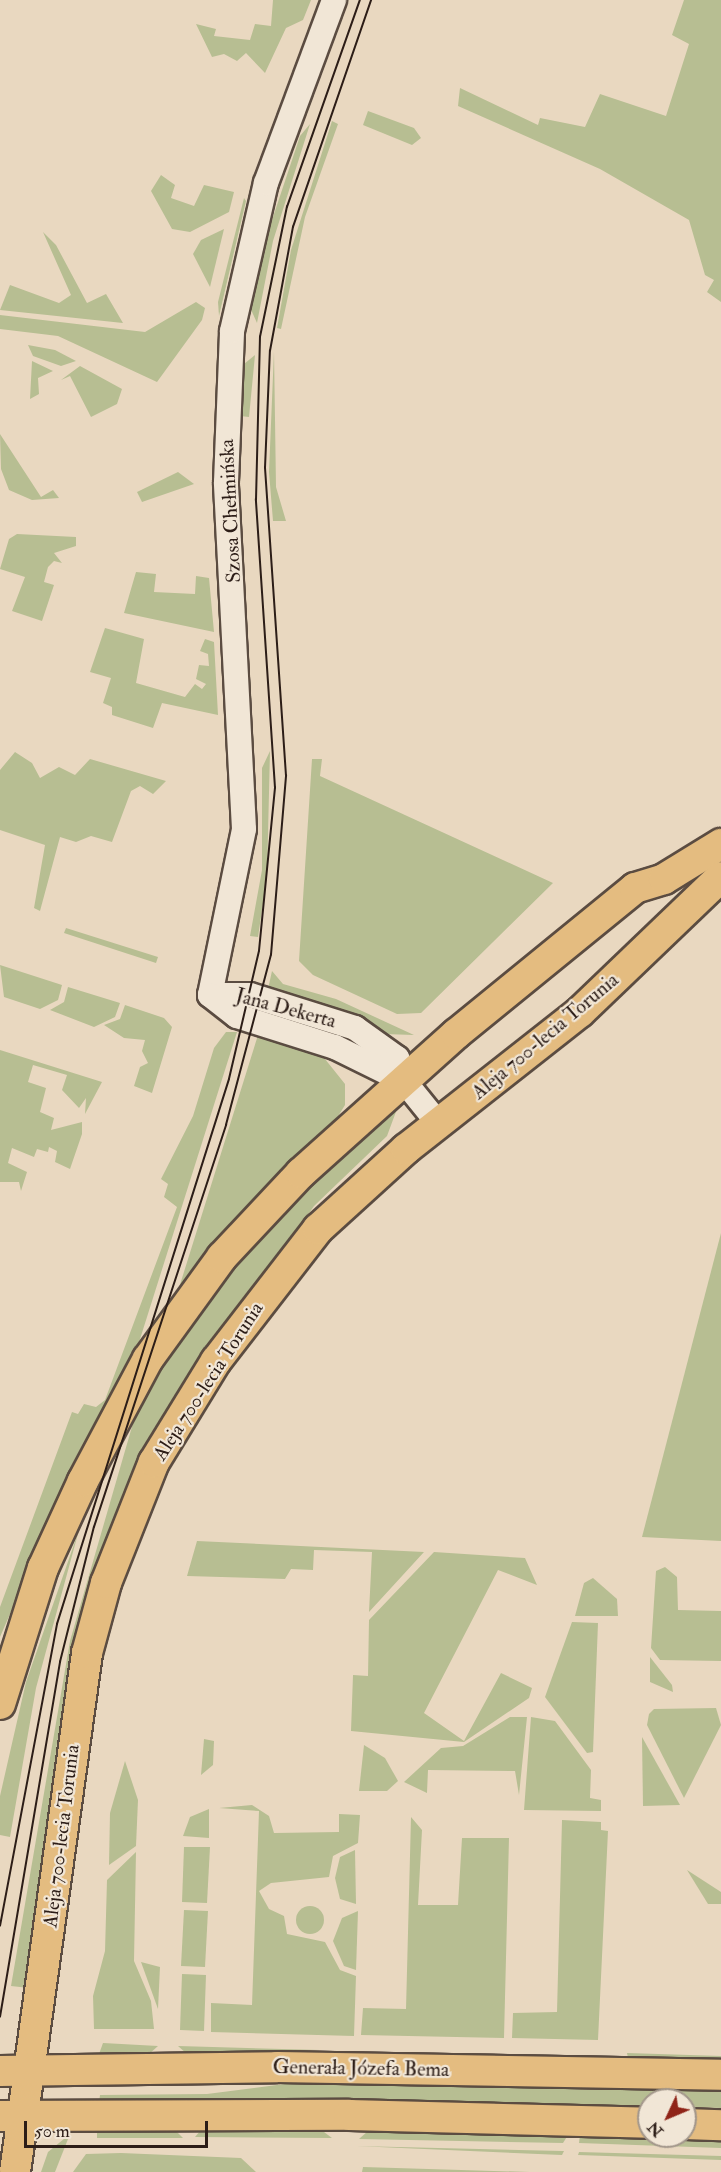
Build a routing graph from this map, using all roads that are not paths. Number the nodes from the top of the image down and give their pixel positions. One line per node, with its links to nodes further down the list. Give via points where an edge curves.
1 (334, 0): 3 (street, Szosa Chełmińska)
2 (340, 0): 3 (street, Szosa Chełmińska)
3 (319, 37): 6 (street, Szosa Chełmińska, via 266,183 232,331 226,482 244,829)
4 (721, 844): 7 (main road, via 664,879 635,888)
5 (721, 877): 8 (main road, Aleja 700-lecia Torunia, via 580,1012)
6 (210, 995): 7 (street, Jana Dekerta, via 250,995 335,1018 390,1052 402,1067)
7 (404, 1081): 8 (street, Jana Dekerta); 9 (main road, via 250,1225 148,1359 49,1555)
8 (438, 1123): 11 (main road, Aleja 700-lecia Torunia, via 318,1229 222,1353 154,1462 106,1583 87,1653)
9 (0, 1704)
10 (0, 2071): 11 (main road, Generała Józefa Bema)
11 (31, 2071): 12 (main road, Generała Józefa Bema, via 277,2067); 13 (main road)
12 (721, 2075)
13 (12, 2116): 14 (main road, via 349,2115); 17 (main road)
14 (637, 2123)
15 (697, 2124): 16 (main road)
16 (721, 2125)
17 (15, 2172)

